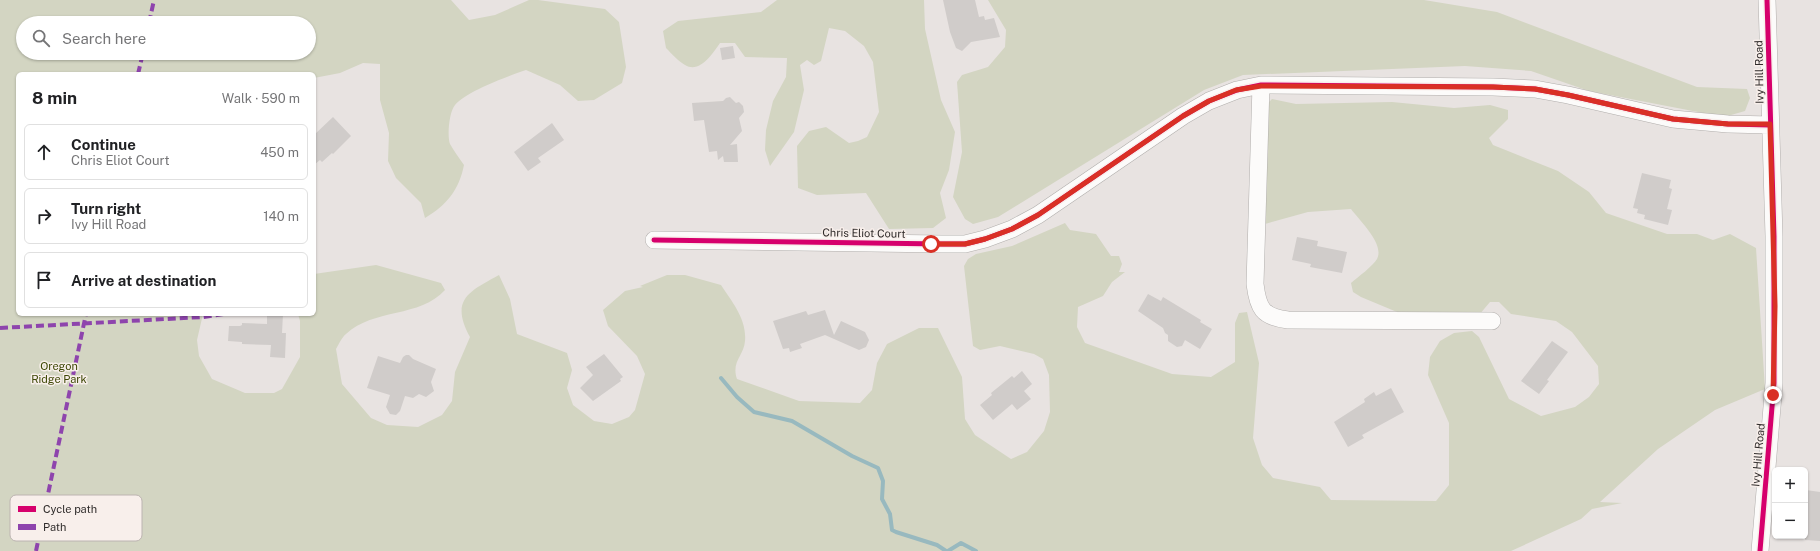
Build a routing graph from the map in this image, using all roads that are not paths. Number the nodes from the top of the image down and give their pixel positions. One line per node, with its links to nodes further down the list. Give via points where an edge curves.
1 (1767, 0): 3 (street, Ivy Hill Road)
2 (1261, 86): 3 (street, Chris Eliot Court, via 1535,89 1673,119 1728,124); 4 (street, Chris Eliot Court, via 1236,90 1189,112 1038,215 1012,229 985,239 965,244); 5 (street, via 1255,284 1261,309 1276,319 1288,320)
3 (1770, 124): 6 (street, Ivy Hill Road, via 1774,383)
4 (654, 240)
5 (1492, 321)
6 (1760, 551)

